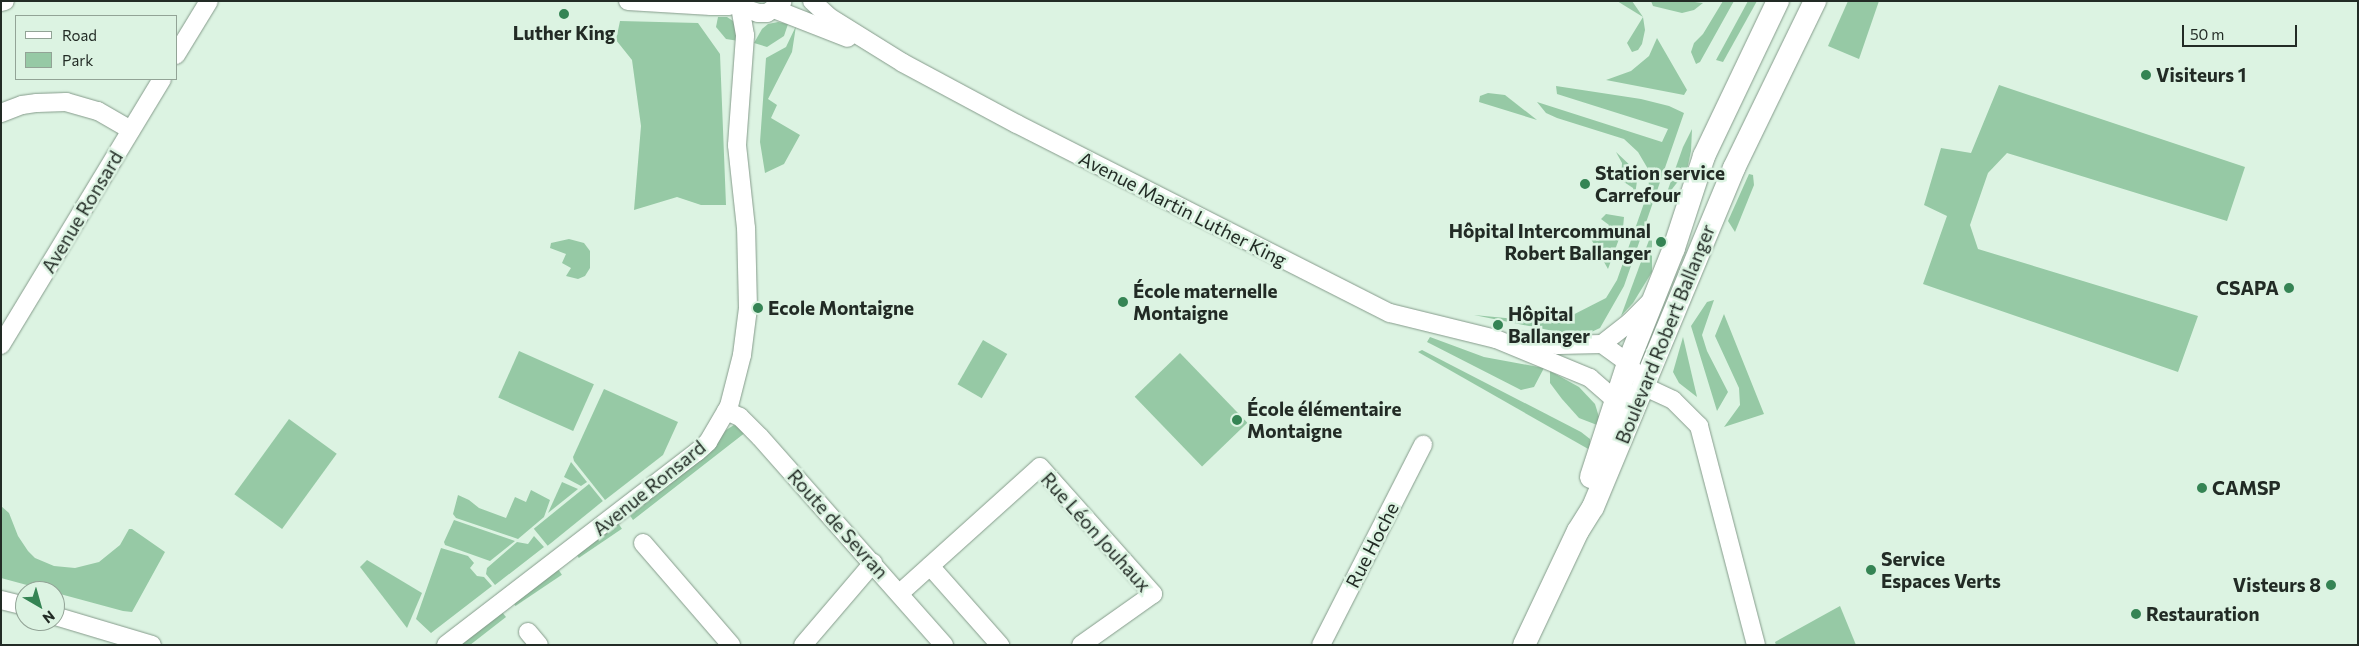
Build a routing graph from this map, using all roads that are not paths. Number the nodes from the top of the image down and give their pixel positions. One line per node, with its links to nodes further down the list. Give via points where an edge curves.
1 (209, 1): 10 (street)
2 (628, 1): 6 (street, Avenue Martin Luther King)
3 (812, 1): 9 (street, Avenue Martin Luther King, via 829,17)
4 (1778, 1): 15 (main road, Boulevard Robert Ballanger, via 1704,156)
5 (1815, 1): 20 (main road, Boulevard Robert Ballanger, via 1734,168)
6 (659, 2): 7 (street, Avenue Martin Luther King)
7 (737, 4): 8 (street, Avenue Martin Luther King, via 758,13); 11 (street, Avenue Ronsard, via 745,35)
8 (774, 8): 9 (street, Avenue Martin Luther King); 11 (street, Avenue Ronsard, via 753,34)
9 (881, 51): 16 (street, Avenue Martin Luther King, via 1017,124 1390,313)
10 (178, 52)
11 (744, 59): 22 (street, Avenue Ronsard, via 738,109 738,145 746,228 748,308 742,355)
12 (161, 80): 14 (street, Avenue Ronsard)
13 (1, 113): 14 (street, via 22,105 66,102 98,111)
14 (131, 130): 18 (street, Avenue Ronsard)
15 (1655, 297): 17 (street); 19 (main road, Boulevard Robert Ballanger)
16 (1496, 339): 17 (street, Avenue Martin Luther King, via 1558,345); 21 (street, Avenue Martin Luther King, via 1590,378)
17 (1602, 344): 19 (street)
18 (1, 345)
19 (1628, 363): 20 (street); 21 (main road, Boulevard Robert Ballanger)
20 (1643, 386): 21 (street); 24 (main road, Boulevard Robert Ballanger, via 1593,507); 41 (street, via 1673,400 1699,426)
21 (1616, 401): 24 (main road, Boulevard Robert Ballanger, via 1583,503)
22 (726, 411): 26 (street, Route de Sevran, via 740,416); 34 (street, Avenue Ronsard, via 708,442 697,452)
23 (1423, 446): 39 (street, Rue Hoche)
24 (1578, 531): 40 (main road, Boulevard Robert Ballanger)
25 (643, 543): 35 (street)
26 (872, 563): 28 (street, Route de Sevran); 32 (street)
27 (930, 566): 28 (street, Rue Léon Jouhaux); 37 (street); 38 (street, Rue Léon Jouhaux, via 1040,467 1152,594)
28 (900, 593): 36 (street, Route de Sevran)
29 (1, 600): 30 (street)
30 (15, 604)
31 (65, 619): 33 (street)
32 (808, 641)
33 (152, 645)
34 (446, 645)
35 (730, 645)
36 (944, 645)
37 (1000, 645)
38 (1082, 645)
39 (1321, 645)
40 (1524, 645)
41 (1756, 645)

